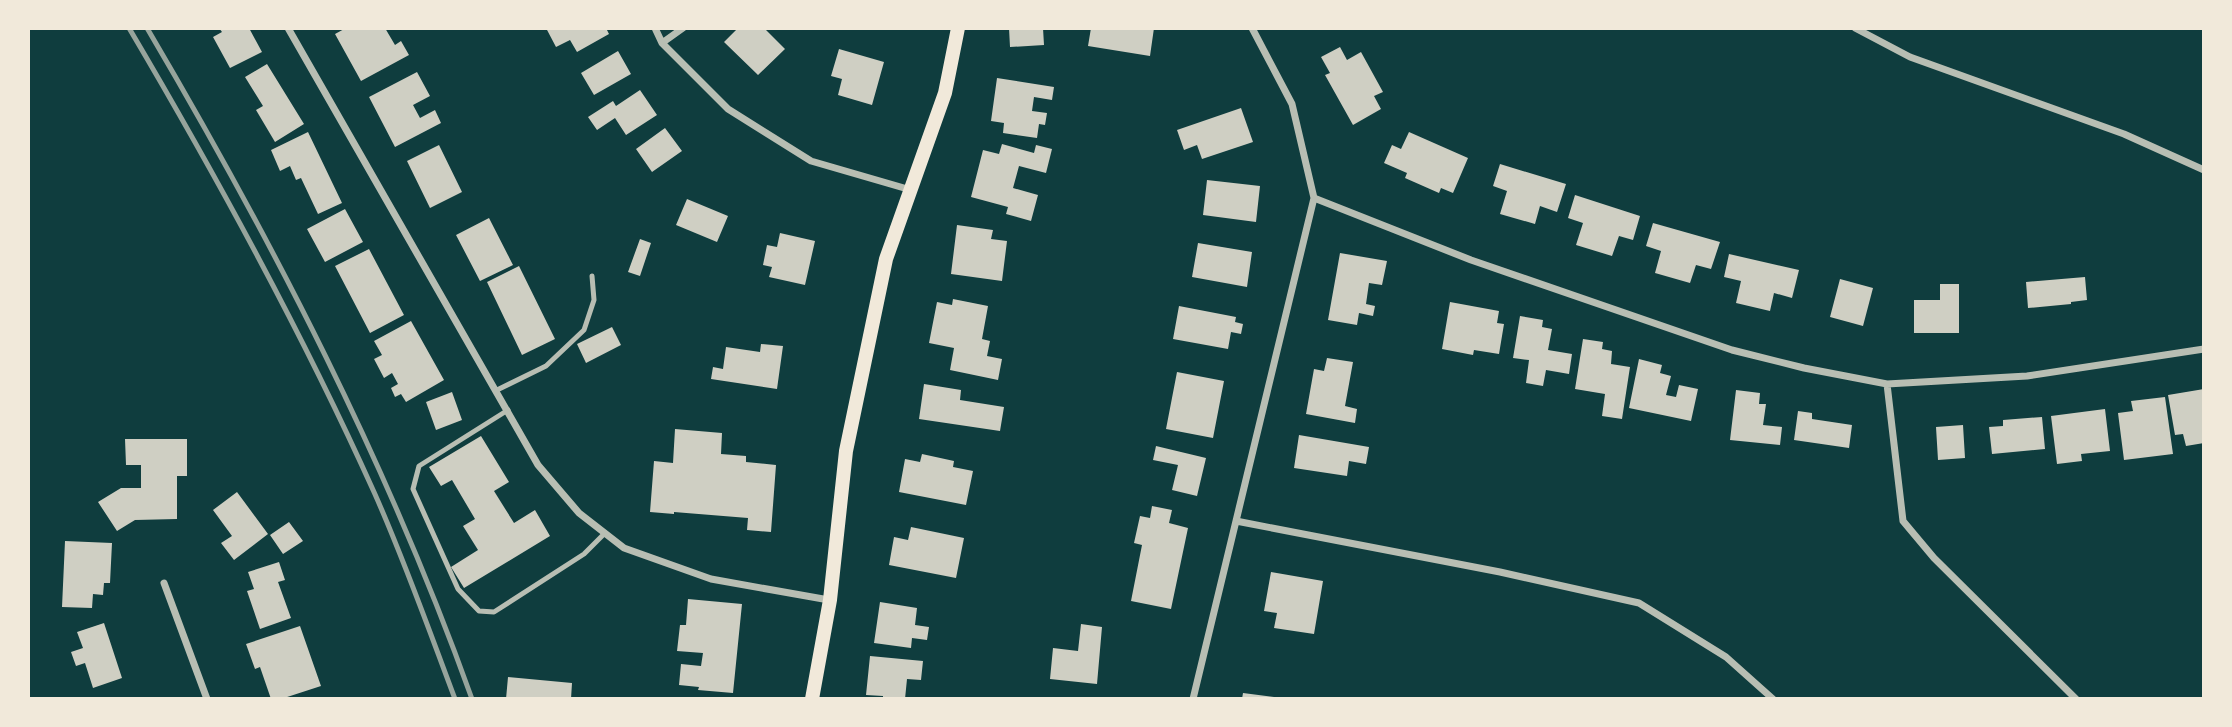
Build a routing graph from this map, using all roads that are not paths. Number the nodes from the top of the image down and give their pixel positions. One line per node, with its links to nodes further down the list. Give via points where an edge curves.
1 (288, 28): 14 (street)
2 (655, 28): 7 (street)
3 (683, 28): 7 (street)
4 (958, 28): 9 (main road, via 945,93)
5 (1252, 28): 10 (street, via 1292,104)
6 (1855, 28): 8 (street, via 1910,57 2124,134)
7 (662, 43): 9 (street, via 728,109 811,161)
8 (2204, 170)
9 (911, 190): 19 (main road, via 886,259 846,451)
10 (1314, 198): 13 (street, via 1471,260 1732,350); 16 (street)
11 (592, 276): 14 (lane, via 594,300 584,330 547,366)
12 (2204, 349): 13 (street, via 2027,376)
13 (1887, 384): 24 (street, via 1903,520 1934,558)
14 (496, 390): 15 (street)
15 (508, 410): 17 (street, via 538,465 579,513); 17 (lane, via 419,466 413,489 458,589 479,611 494,612 584,554)
16 (1236, 521): 22 (street); 23 (street, via 1639,603 1726,657)
17 (606, 533): 19 (street, via 624,548 711,579)
18 (164, 583): 20 (street)
19 (830, 600): 21 (main road)
20 (207, 699)
21 (812, 699)
22 (1193, 699)
23 (1773, 699)
24 (2076, 699)

